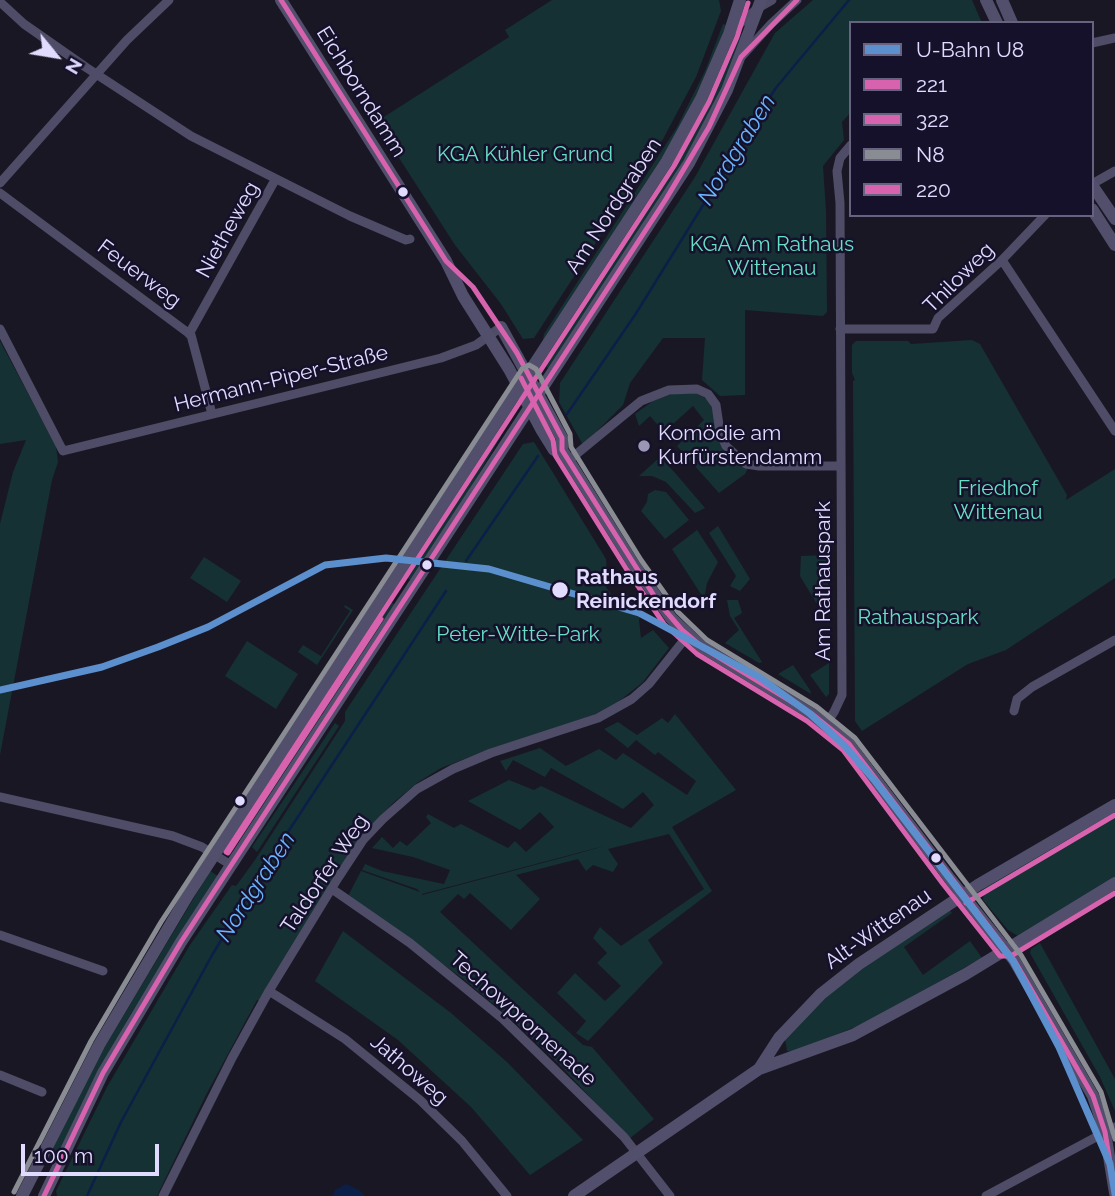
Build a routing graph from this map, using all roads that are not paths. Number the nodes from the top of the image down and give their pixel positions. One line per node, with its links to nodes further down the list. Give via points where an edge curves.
1 (169, 0): 16 (street)
2 (281, 0): 34 (main road, Eichborndamm)
3 (740, 0): 12 (main road)
4 (772, 0): 9 (street, Am Nordgraben)
5 (797, 0): 15 (street, Am Nordgraben)
6 (986, 0): 10 (main road)
7 (1002, 0): 11 (main road)
8 (0, 2): 16 (street)
9 (760, 4): 12 (street, Am Nordgraben); 15 (main road, Am Nordgraben)
10 (996, 21)
11 (1011, 21)
12 (729, 34): 35 (main road, Am Nordgraben, via 667,161)
13 (1115, 38): 14 (street)
14 (1094, 43)
15 (741, 57): 37 (main road, Am Nordgraben, via 689,163)
16 (96, 74): 19 (street, via 191,136); 20 (street)
17 (849, 147): 32 (street, Am Rathauspark, via 837,167)
18 (1115, 171): 21 (street)
19 (275, 180): 27 (street); 33 (street, Nietheweg)
20 (0, 183)
21 (1094, 184)
22 (1094, 188): 26 (main road)
23 (0, 193): 33 (street, Feuerweg)
24 (1094, 212): 28 (main road)
25 (1043, 217): 29 (street, Thiloweg)
26 (1115, 219)
27 (410, 239)
28 (1115, 245)
29 (1002, 260): 32 (street, Thiloweg, via 938,318 933,329); 41 (street)
30 (501, 327): 34 (street, Hermann-Piper-Straße); 35 (main road, Eichborndamm)
31 (0, 329): 39 (street, Hermann-Piper-Straße, via 63,451)
32 (840, 329): 44 (street, Am Rathauspark)
33 (190, 334): 39 (street, Feuerweg)
34 (489, 336): 36 (main road, Eichborndamm); 39 (street, Hermann-Piper-Straße, via 465,351 441,358)
35 (529, 374): 36 (main road, Am Nordgraben); 37 (main road, Eichborndamm)
36 (520, 388): 38 (main road, Eichborndamm); 40 (main road, Am Nordgraben)
37 (539, 393): 38 (main road, Am Nordgraben); 43 (main road, Eichborndamm, via 562,438)
38 (530, 408): 42 (main road, Am Nordgraben); 43 (main road, Eichborndamm, via 554,450)
39 (212, 414)
40 (495, 424): 42 (main road); 45 (main road, Am Nordgraben)
41 (1115, 431)
42 (512, 435): 46 (main road, Am Nordgraben)
43 (565, 456): 44 (street, via 641,401 669,390 697,389 716,405 726,446 746,464); 47 (main road, Eichborndamm, via 658,602)
44 (841, 466): 50 (street, Am Rathauspark, via 842,695)
45 (389, 588): 46 (main road); 53 (main road, Am Nordgraben)
46 (405, 598): 54 (main road, Am Nordgraben)
47 (688, 635): 50 (main road, Eichborndamm); 56 (street, Taldorfer Weg, via 645,688 625,703 598,718 466,763 417,789 363,841)
48 (1115, 640): 49 (street, via 1032,687 1017,699)
49 (1014, 711)
50 (826, 724): 57 (main road, Eichborndamm, via 860,756)
51 (0, 797): 53 (street, via 173,835)
52 (1115, 804): 57 (main road, Alt-Wittenau)
53 (214, 855): 54 (street); 68 (main road, Am Nordgraben, via 111,1025)
54 (231, 865): 69 (main road, Am Nordgraben, via 119,1044)
55 (1115, 884): 59 (main road, Alt-Wittenau)
56 (332, 889): 61 (street, Taldorfer Weg); 66 (street, Techowpromenade, via 410,943 493,1010)
57 (962, 895): 59 (main road, Eichborndamm); 62 (main road, Alt-Wittenau, via 821,993 779,1038)
58 (0, 934): 60 (street)
59 (1006, 949): 62 (main road, Alt-Wittenau, via 853,1035); 65 (main road, Eichborndamm)
60 (103, 971)
61 (269, 991): 70 (street, Taldorfer Weg); 71 (street, Jathoweg, via 345,1039 419,1100 462,1141)
62 (759, 1069): 66 (main road, Alt-Wittenau)
63 (0, 1074): 64 (street)
64 (42, 1092)
65 (1110, 1129): 67 (main road, Eichborndamm); 74 (street)
66 (636, 1152): 72 (main road, Alt-Wittenau); 73 (street, Techowpromenade)
67 (1115, 1193)
68 (22, 1196)
69 (44, 1196)
70 (163, 1196)
71 (508, 1196)
72 (574, 1196)
73 (670, 1196)
74 (986, 1196)

